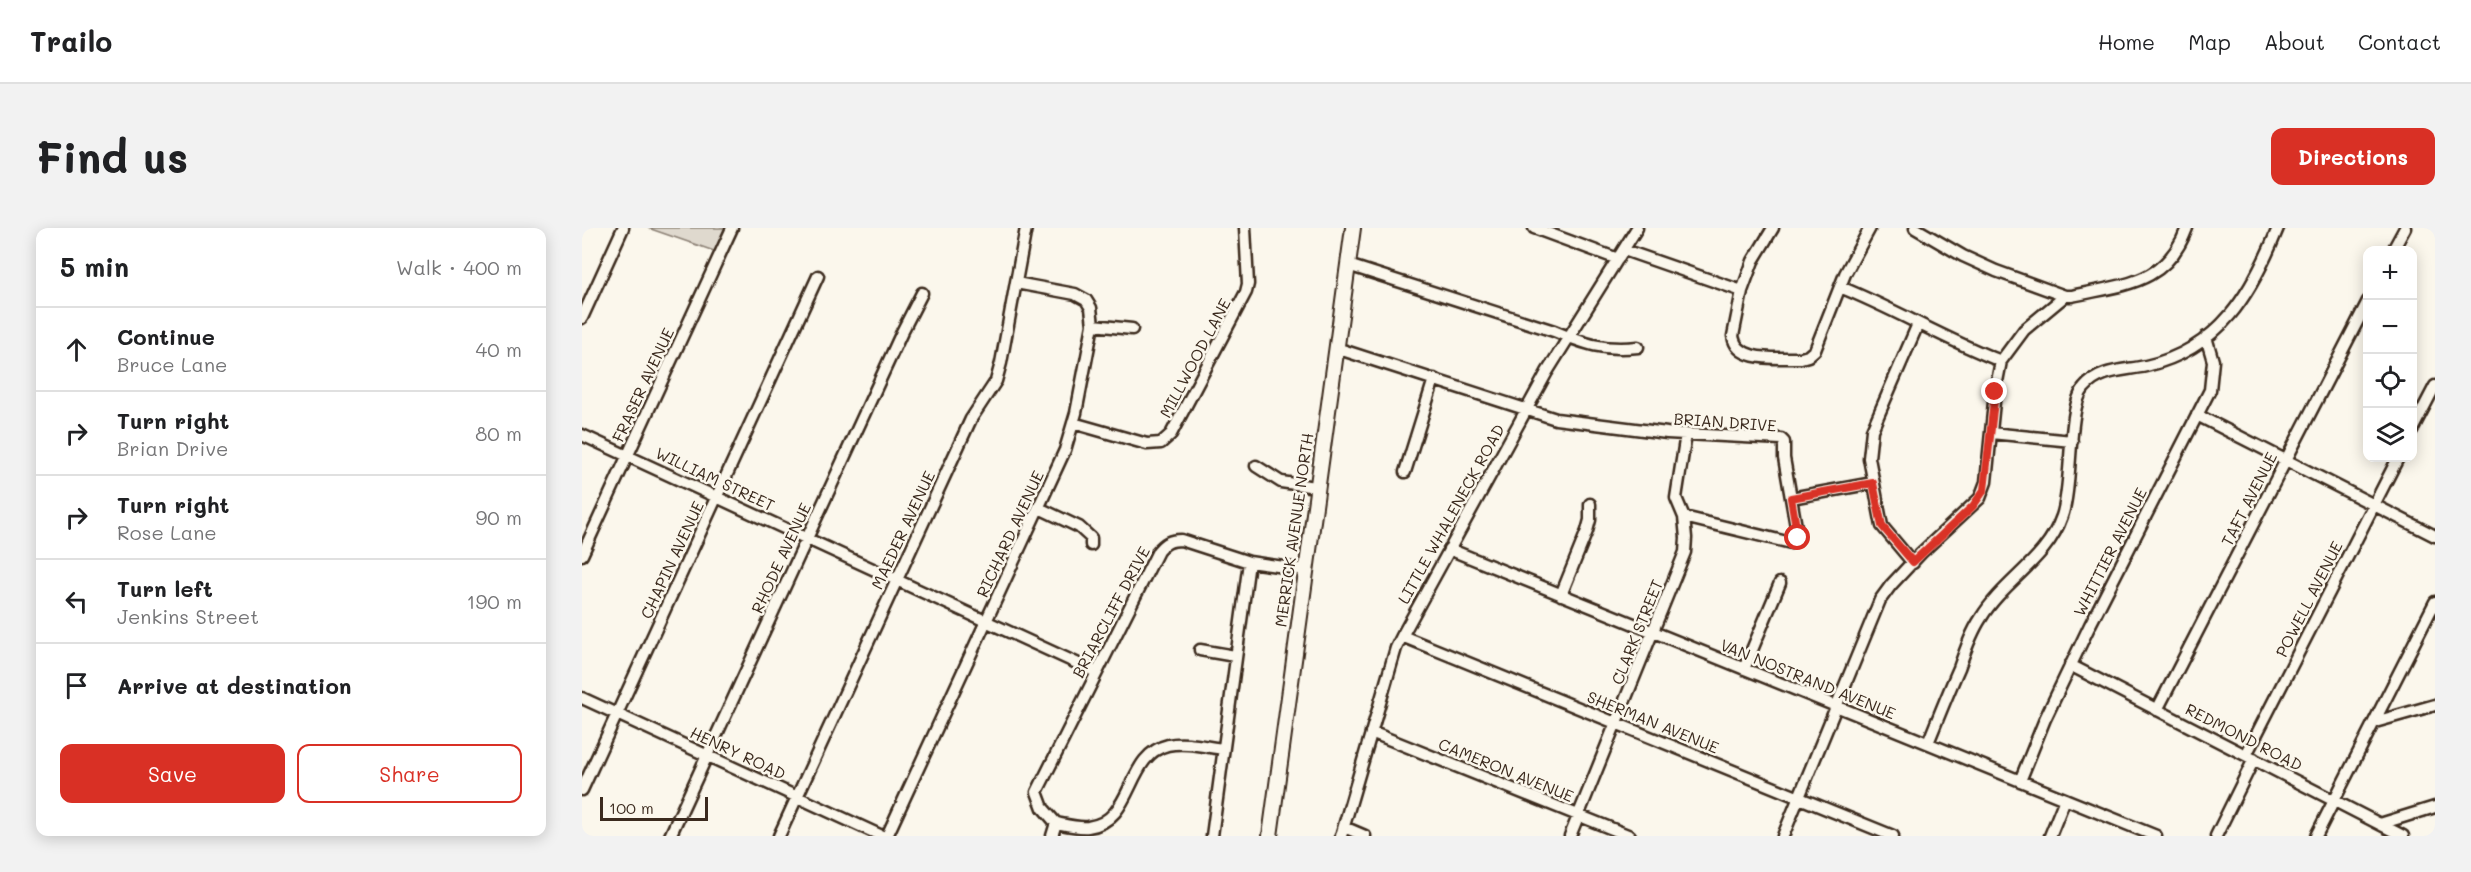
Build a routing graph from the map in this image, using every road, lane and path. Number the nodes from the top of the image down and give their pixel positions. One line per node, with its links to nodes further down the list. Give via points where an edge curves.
1 (623, 228): 24 (street)
2 (732, 228): 43 (street, FRASER AVENUE)
3 (1026, 228): 18 (street, MAEDER AVENUE)
4 (1245, 228): 38 (street, MILLWOOD LANE, via 1246,292 1171,434 1161,442 1147,444)
5 (1353, 228): 16 (main road, MERRICK AVENUE NORTH)
6 (1534, 228): 15 (street)
7 (1637, 228): 15 (street, LITTLE WHALENECK ROAD)
8 (1773, 228): 20 (street, via 1753,261)
9 (1870, 228): 19 (street)
10 (1915, 228): 22 (street, via 1996,271)
11 (2187, 228): 22 (street, via 2176,252 2147,277 2122,286)
12 (2405, 228): 14 (street)
13 (2275, 232): 29 (street, via 2245,298)
14 (2395, 246)
15 (1621, 254): 20 (street); 28 (street, LITTLE WHALENECK ROAD)
16 (1348, 265): 28 (street); 31 (main road, MERRICK AVENUE NORTH)
17 (818, 276): 50 (street, CHAPIN AVENUE)
18 (1016, 283): 26 (street, via 1080,296 1091,308); 64 (street, MAEDER AVENUE, via 996,381 971,419)
19 (1840, 287): 20 (street, via 1815,350 1801,358 1752,356 1737,349 1733,336); 25 (street, via 1881,303)
20 (1742, 291)
21 (922, 293): 57 (street, RHODE AVENUE)
22 (2065, 296): 32 (street, via 2024,330)
23 (2363, 309): 44 (street, TAFT AVENUE)
24 (582, 318)
25 (1918, 324): 32 (street); 48 (street, via 1872,430 1869,458)
26 (1093, 325): 27 (street); 38 (street, RICHARD AVENUE)
27 (1132, 329)
28 (1569, 337): 30 (street, via 1596,347); 35 (street, LITTLE WHALENECK ROAD)
29 (2206, 337): 36 (street, WHITTIER AVENUE, via 2213,375); 42 (street, via 2167,359 2094,377 2078,397)
30 (1638, 347)
31 (1336, 348): 33 (street, BRIAN DRIVE); 49 (main road, MERRICK AVENUE NORTH)
32 (2001, 361): 39 (street)
33 (1434, 379): 35 (street, BRIAN DRIVE); 47 (street)
34 (2435, 386): 37 (street)
35 (1526, 409): 40 (street, BRIAN DRIVE, via 1556,418); 59 (street, LITTLE WHALENECK ROAD)
36 (2197, 415): 44 (street); 73 (street, WHITTIER AVENUE)
37 (2417, 420)
38 (1073, 423): 54 (street, RICHARD AVENUE)
39 (1991, 433): 42 (street); 62 (street, via 1986,482 1980,498)
40 (1686, 434): 51 (street, BRIAN DRIVE, via 1781,439); 55 (street, CLARK STREET, via 1676,498)
41 (582, 435): 43 (street, WILLIAM STREET)
42 (2072, 441): 84 (street, via 2068,492 2054,535 2036,560 1980,618)
43 (627, 456): 50 (street, WILLIAM STREET); 60 (street, FRASER AVENUE)
44 (2285, 461): 53 (street); 79 (street, TAFT AVENUE)
45 (2396, 462): 53 (street, POWELL AVENUE)
46 (1256, 466): 49 (street, via 1281,482)
47 (1405, 472)
48 (1873, 483): 51 (street); 62 (street, via 1882,526)
49 (1316, 487): 63 (main road, MERRICK AVENUE NORTH)
50 (717, 497): 57 (street, WILLIAM STREET); 80 (street, CHAPIN AVENUE)
51 (1791, 498): 55 (street, via 1798,538 1791,543)
52 (1590, 504): 66 (street, via 1587,531)
53 (2374, 506): 56 (street); 87 (street, POWELL AVENUE)
54 (1039, 508): 58 (street, via 1084,530); 68 (street, RICHARD AVENUE)
55 (1684, 517): 69 (street, CLARK STREET, via 1685,552)
56 (2435, 536)
57 (807, 538): 64 (street, WILLIAM STREET); 86 (street, RHODE AVENUE)
58 (1091, 545)
59 (1449, 549): 66 (street, VAN NOSTRAND AVENUE); 70 (street, LITTLE WHALENECK ROAD)
60 (582, 555)
61 (1249, 562): 63 (street, BRIARCLIFF DRIVE); 72 (street); 75 (street, BRIARCLIFF DRIVE, via 1181,540 1165,544)
62 (1913, 562): 78 (street, via 1880,600)
63 (1306, 570): 105 (main road, MERRICK AVENUE NORTH)
64 (897, 580): 68 (street, WILLIAM STREET); 90 (street, MAEDER AVENUE)
65 (1780, 583): 74 (street)
66 (1561, 595): 69 (street, VAN NOSTRAND AVENUE)
67 (2435, 602): 81 (street)
68 (987, 621): 75 (street, WILLIAM STREET); 102 (street, RICHARD AVENUE)
69 (1653, 632): 74 (street, VAN NOSTRAND AVENUE); 82 (street, CLARK STREET)
70 (1402, 636): 82 (street, SHERMAN AVENUE); 83 (street, LITTLE WHALENECK ROAD)
71 (1200, 650): 72 (street)
72 (1235, 656): 85 (street)
73 (2070, 665): 79 (street, REDMOND ROAD); 88 (street, WHITTIER AVENUE)
74 (1744, 669): 78 (street, VAN NOSTRAND AVENUE)
75 (1096, 672): 96 (street, BRIARCLIFF DRIVE, via 1036,792)
76 (582, 698): 80 (street, HENRY ROAD)
77 (2435, 705): 81 (street)
78 (1836, 706): 84 (street, VAN NOSTRAND AVENUE); 91 (street)
79 (2157, 710): 87 (street, REDMOND ROAD)
80 (617, 714): 86 (street, HENRY ROAD); 89 (street, CHAPIN AVENUE)
81 (2375, 722): 93 (street)
82 (1616, 724): 91 (street, SHERMAN AVENUE); 95 (street, CLARK STREET)
83 (1371, 732): 95 (street, CAMERON AVENUE); 98 (street, LITTLE WHALENECK ROAD)
84 (1928, 743): 88 (street, VAN NOSTRAND AVENUE)
85 (1223, 749): 96 (street, via 1177,744 1161,747 1144,761 1118,810 1109,819 1089,827); 104 (street)
86 (707, 755): 90 (street, HENRY ROAD); 99 (street, RHODE AVENUE)
87 (2250, 757): 93 (street, REDMOND ROAD); 113 (street, POWELL AVENUE)
88 (2020, 781): 92 (street, VAN NOSTRAND AVENUE)
89 (582, 790)
90 (797, 797): 100 (street, MAEDER AVENUE); 101 (street, HENRY ROAD)
91 (1799, 798): 109 (street); 110 (street, SHERMAN AVENUE)
92 (2065, 799): 111 (street); 112 (street, VAN NOSTRAND AVENUE)
93 (2334, 800): 97 (street, REDMOND ROAD); 114 (street)
94 (2435, 807): 97 (street)
95 (1578, 815): 107 (street, CLARK STREET); 108 (street, CAMERON AVENUE)
96 (1056, 823): 103 (street)
97 (2380, 824): 115 (street, REDMOND ROAD)
98 (1342, 832): 106 (street)
99 (670, 836)
100 (779, 836)
101 (882, 836)
102 (887, 836)
103 (1052, 836)
104 (1212, 836)
105 (1270, 836)
106 (1365, 836)
107 (1570, 836)
108 (1629, 836)
109 (1784, 836)
110 (1893, 836)
111 (2050, 836)
112 (2156, 836)
113 (2216, 836)
114 (2316, 836)
115 (2403, 836)

